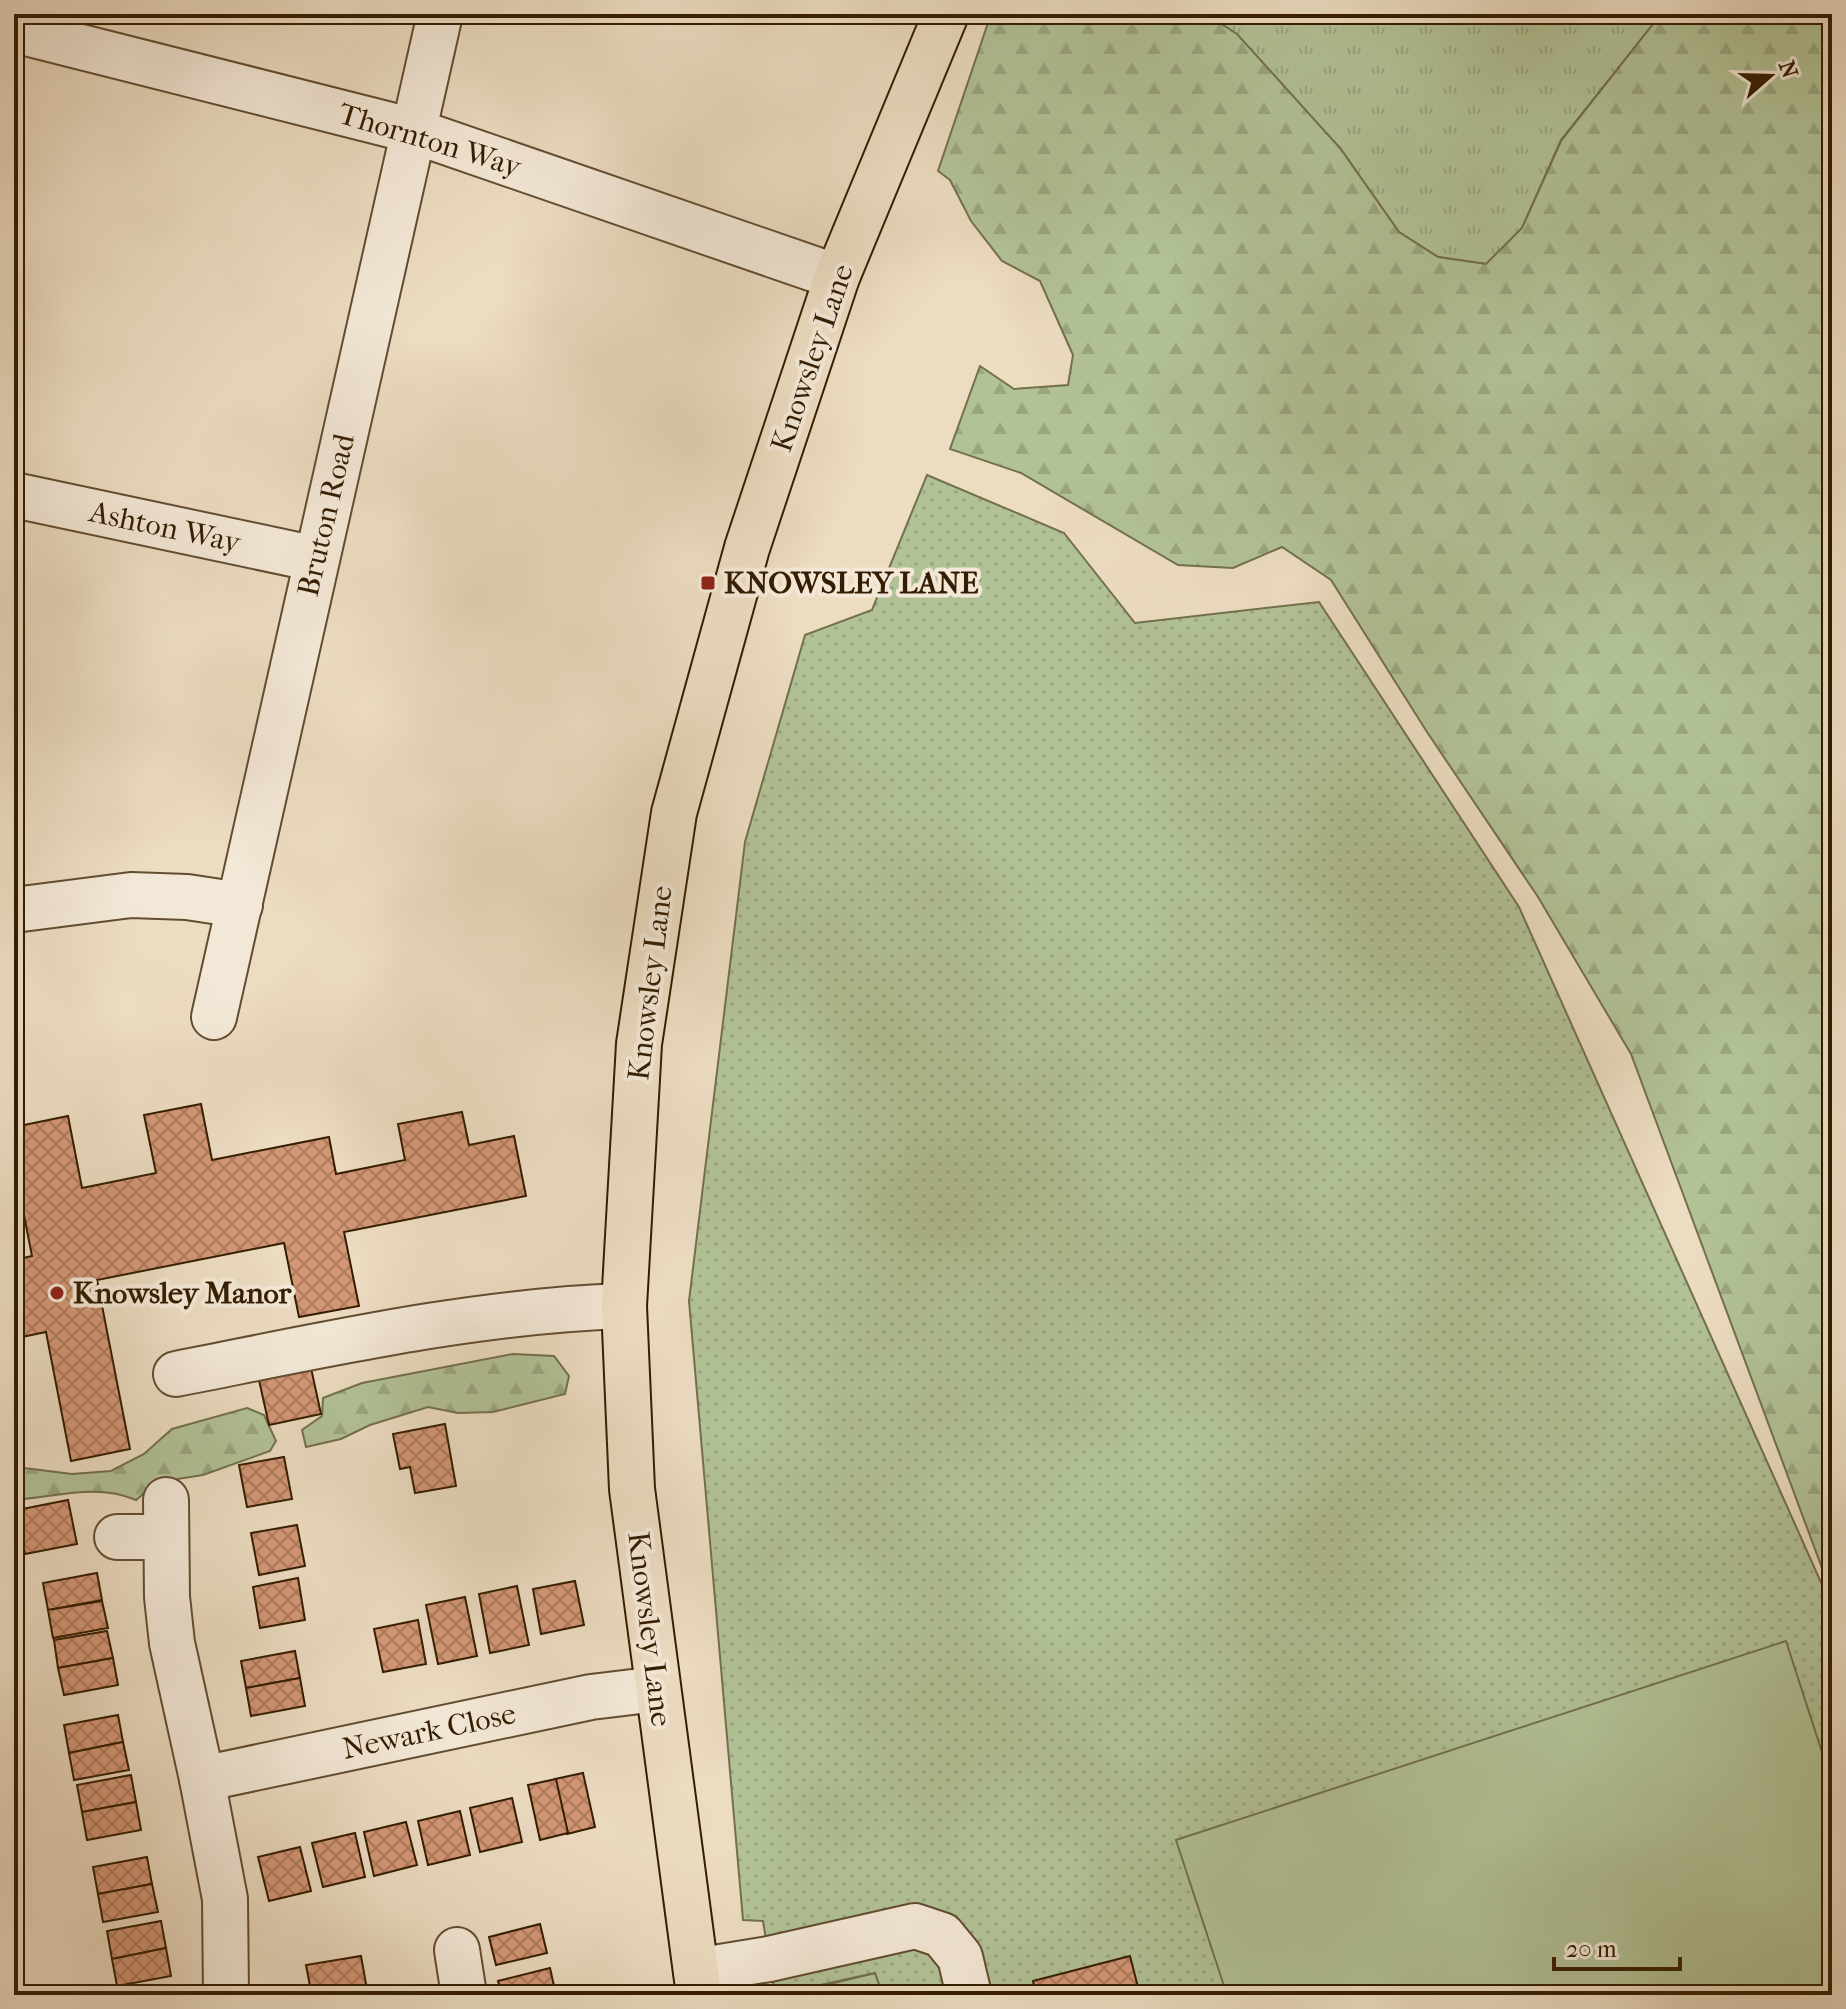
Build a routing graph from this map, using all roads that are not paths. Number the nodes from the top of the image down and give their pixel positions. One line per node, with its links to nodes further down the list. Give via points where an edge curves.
1 (440, 14): 4 (street, Bruton Road)
2 (946, 14): 5 (main road, Knowsley Lane)
3 (14, 30): 4 (street, Thornton Way)
4 (414, 131): 5 (street, Thornton Way); 7 (street, Bruton Road)
5 (837, 277): 11 (main road, Knowsley Lane, via 747,548 674,813 639,1044)
6 (14, 495): 7 (street, Ashton Way)
7 (316, 559): 8 (street, Bruton Road)
8 (240, 905): 9 (street, via 131,895); 10 (street, Bruton Road)
9 (14, 910)
10 (214, 1017)
11 (624, 1306): 12 (street, via 564,1308 408,1329); 14 (main road, Knowsley Lane, via 632,1489)
12 (176, 1374)
13 (117, 1537): 15 (street, via 166,1519 172,1643)
14 (657, 1689): 15 (street, Newark Close, via 591,1697); 17 (main road, Knowsley Lane)
15 (202, 1779): 18 (street, via 225,1899)
16 (457, 1950): 19 (street)
17 (697, 1983): 20 (street, via 769,1959 915,1926 942,1935 960,1957)
18 (226, 1995)
19 (464, 1995)
20 (969, 1995)

